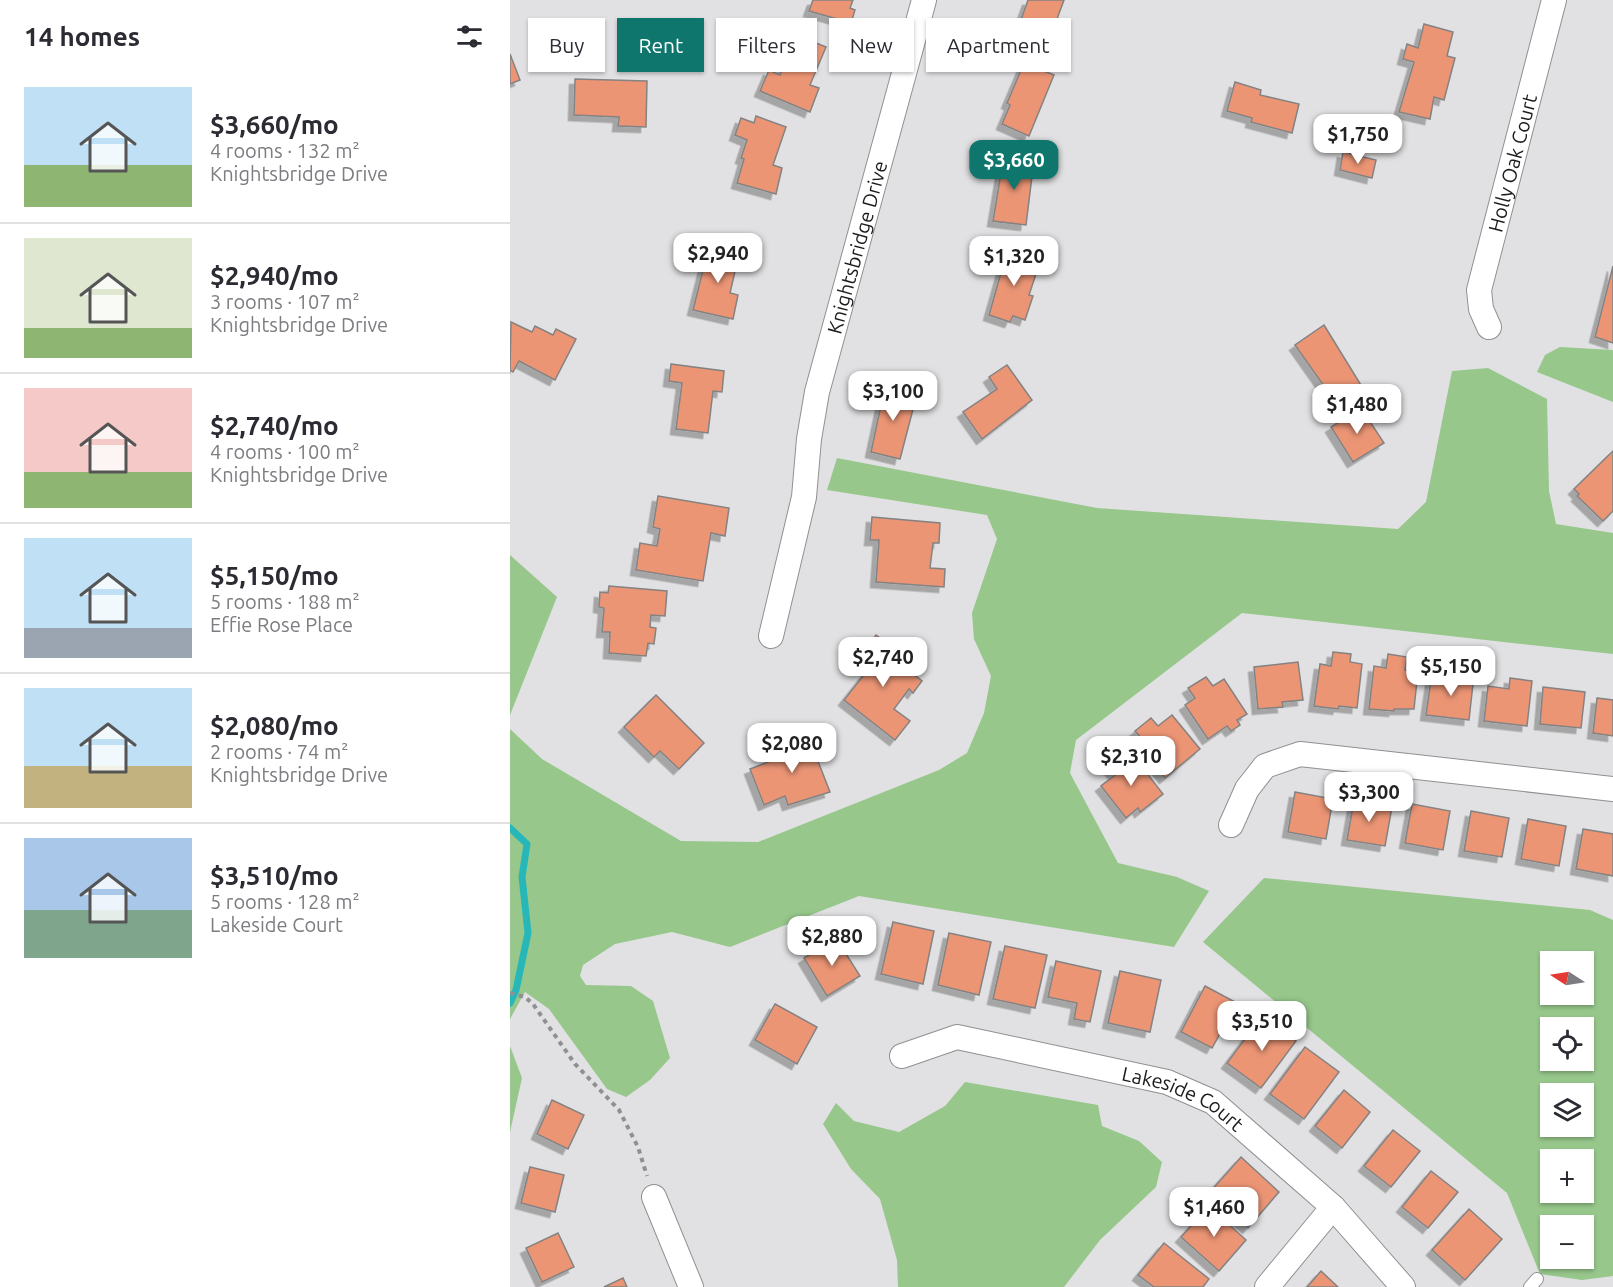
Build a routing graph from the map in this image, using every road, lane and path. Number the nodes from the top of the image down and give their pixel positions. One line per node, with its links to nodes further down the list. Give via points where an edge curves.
1 (924, 0): 4 (street, Knightsbridge Drive, via 818,392 804,497)
2 (1554, 0): 3 (street, Holly Oak Court, via 1479,290 1481,309)
3 (1489, 327)
4 (771, 636)
5 (1613, 789): 6 (street, via 1300,753 1265,766 1247,789)
6 (1231, 825)
7 (510, 993): 9 (path, via 525,997 575,1064 619,1110 638,1147)
8 (903, 1056): 10 (street, Lakeside Court, via 957,1038 1167,1082 1213,1102)
9 (654, 1197): 11 (street)
10 (1333, 1207): 12 (street); 13 (street, Lakeside Court)
11 (691, 1287)
12 (1267, 1287)
13 (1403, 1287)

